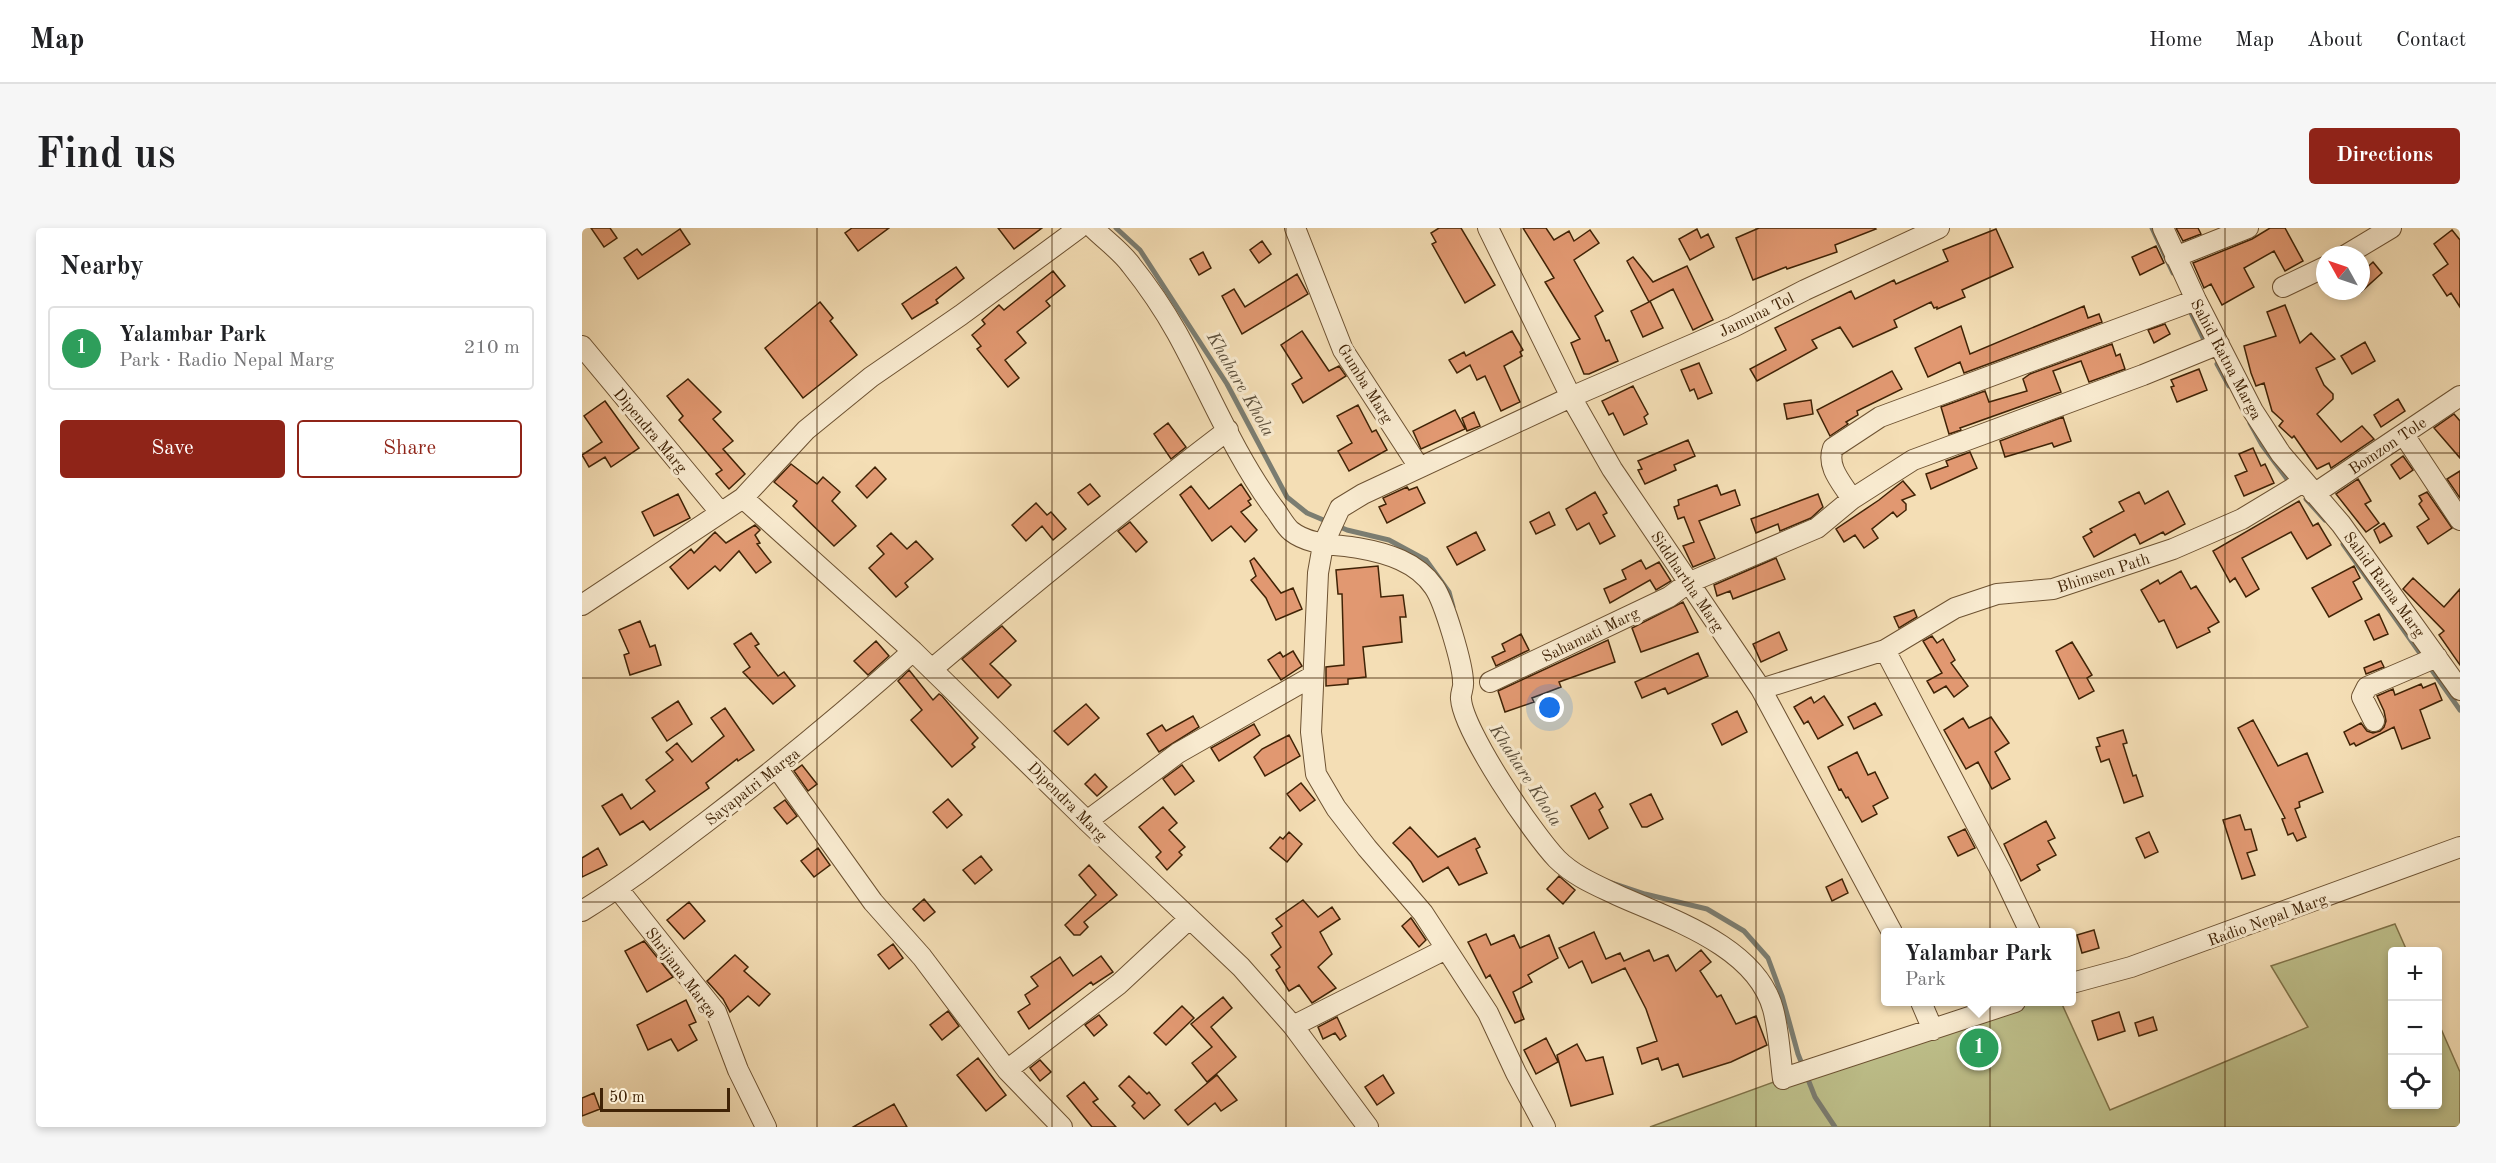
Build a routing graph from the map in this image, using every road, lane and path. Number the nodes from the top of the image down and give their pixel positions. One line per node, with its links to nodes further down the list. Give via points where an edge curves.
1 (1079, 228): 22 (street, via 863,384 806,430)
2 (1093, 228): 18 (street, via 1130,262 1176,331)
3 (1295, 228): 20 (street, Gumba Marg, via 1343,350)
4 (1488, 228): 17 (street, Siddhartha Marg)
5 (1939, 228): 17 (street, Jamuna Tol, via 1733,327)
6 (2163, 228): 10 (street, Sahid Ratna Marga)
7 (2248, 228): 10 (street)
8 (2391, 228): 9 (street)
9 (2361, 246)
10 (2175, 257): 13 (street, Sahid Ratna Marga)
11 (2316, 271): 12 (street)
12 (2283, 286)
13 (2196, 300): 14 (street, Sahid Ratna Marga); 23 (street, via 1880,417 1833,448 1833,470)
14 (2219, 344): 21 (street, Sahid Ratna Marga, via 2253,411); 23 (street, Sahamati Marg, via 1913,460)
15 (582, 346): 24 (street, Dipendra Marg)
16 (2460, 396): 19 (street, Bomzon Tole)
17 (1571, 397): 20 (street, Jamuna Tol); 27 (street, Siddhartha Marg, via 1612,469)
18 (1228, 430): 26 (street, via 1260,489 1291,531); 32 (street, via 1134,502)
19 (2404, 435): 21 (street, Bomzon Tole); 25 (street)
20 (1419, 467): 26 (street, Jamuna Tol, via 1340,508)
21 (2309, 488): 29 (street, Bhimsen Path, via 2173,549 2053,589 1997,594 1955,608); 31 (street, Sahid Ratna Marg, via 2341,524)
22 (743, 498): 24 (street); 30 (street, Dipendra Marg)
23 (1852, 499): 27 (street, Sahamati Marg, via 1817,528)
24 (720, 512): 28 (street)
25 (2460, 520)
26 (1324, 540): 33 (street, via 1318,573); 51 (street, via 1415,566 1434,587 1445,609 1464,681 1461,700 1470,728 1536,832 1558,860 1581,878 1698,931 1746,966 1773,1008 1785,1078)
27 (1688, 583): 34 (street, Sahamati Marg, via 1669,597); 35 (street, Siddhartha Marg)
28 (582, 605)
29 (1885, 650): 35 (street, Bhimsen Path); 45 (street)
30 (913, 651): 32 (street, Dipendra Marg); 38 (street, Sayapatri Marga)
31 (2437, 657): 36 (street, Sahid Ratna Marg); 37 (street, via 2367,687 2362,697)
32 (932, 669): 39 (street, Dipendra Marg)
33 (1313, 676): 39 (street, via 1178,753); 46 (street, via 1311,732 1316,774 1336,808 1423,913)
34 (1490, 682)
35 (1761, 689): 44 (street, Siddhartha Marg)
36 (2460, 690)
37 (2374, 721)
38 (777, 768): 41 (street, Sayapatri Marga); 52 (street, via 873,902 922,957)
39 (1087, 822): 43 (street, Dipendra Marg)
40 (2460, 848): 47 (street, Radio Nepal Marg, via 2163,956)
41 (618, 889): 42 (street, Sayapatri Marga); 53 (street, Shrijana Marga, via 716,1012)
42 (582, 911)
43 (1189, 919): 50 (street, Dipendra Marg, via 1240,967); 52 (street, via 1119,984)
44 (1889, 928)
45 (2028, 928)
46 (1446, 949): 50 (street); 56 (street, via 1488,1013)
47 (2076, 982)
48 (1923, 1006): 51 (street)
49 (2003, 1006): 51 (street)
50 (1293, 1026): 55 (street, Dipendra Marg)
51 (1933, 1030)
52 (1007, 1070): 54 (street)
53 (766, 1127)
54 (1062, 1127)
55 (1368, 1127)
56 (1545, 1127)

